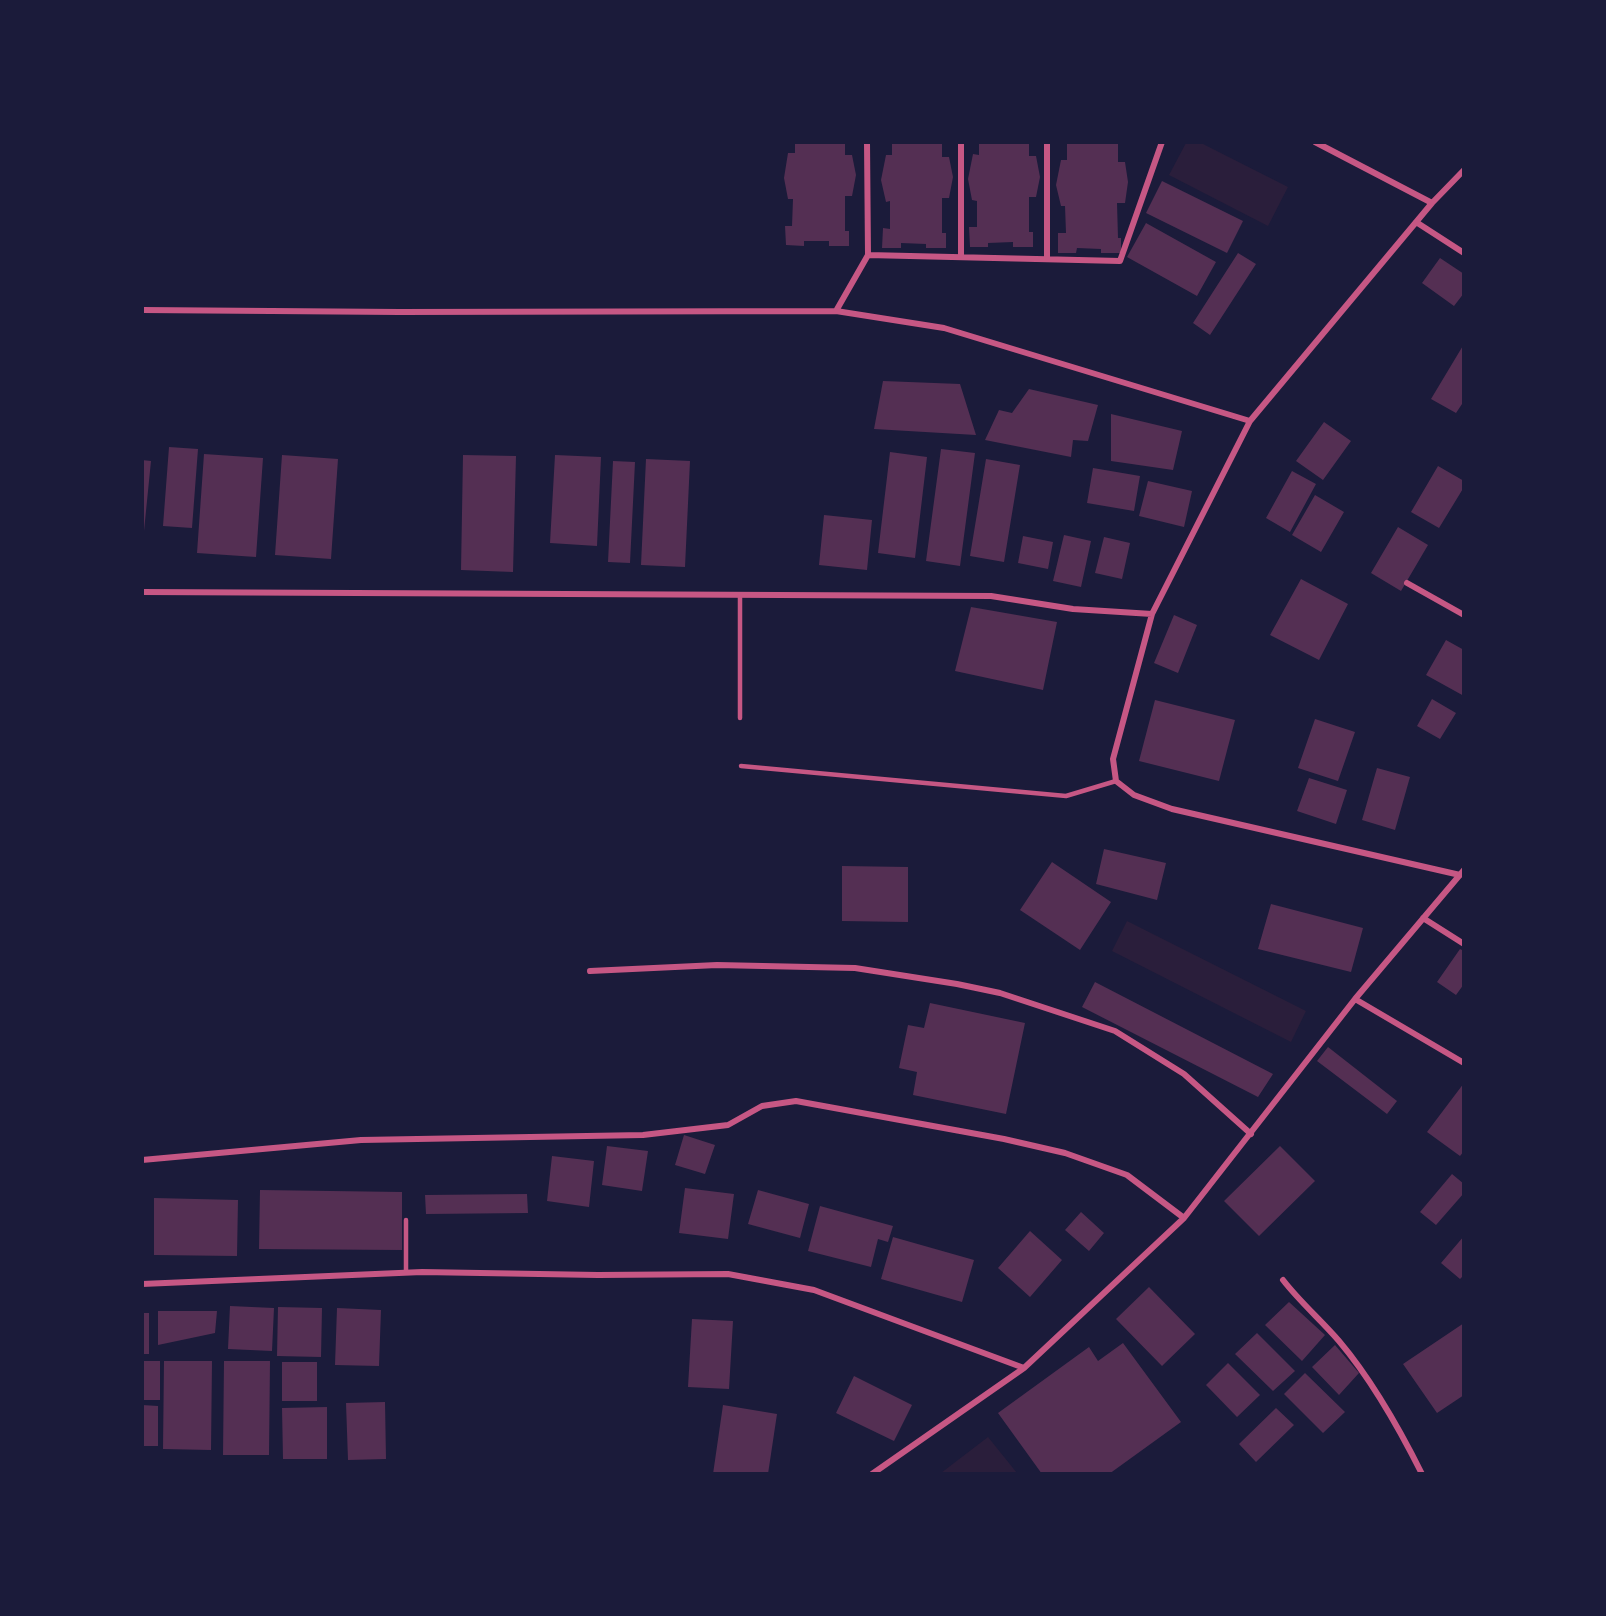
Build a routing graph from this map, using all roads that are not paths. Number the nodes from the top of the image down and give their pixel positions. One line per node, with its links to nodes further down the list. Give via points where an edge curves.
1 (867, 142): 10 (street)
2 (961, 142): 11 (street)
3 (1047, 142): 12 (street)
4 (1162, 142): 12 (street, via 1120,261)
5 (1315, 142): 7 (street)
6 (1464, 170): 7 (street)
7 (1432, 203): 8 (street)
8 (1416, 222): 9 (street); 15 (street)
9 (1464, 254)
10 (868, 255): 11 (street); 14 (street)
11 (961, 257): 12 (street)
12 (1047, 259)
13 (142, 310): 14 (street)
14 (836, 311): 15 (street, via 944,328)
15 (1250, 421): 19 (street)
16 (1407, 583): 20 (street)
17 (142, 592): 18 (street)
18 (740, 595): 19 (street, via 991,596 1073,609); 21 (lane)
19 (1152, 614): 23 (street, via 1113,759)
20 (1464, 615)
21 (740, 718)
22 (741, 766): 23 (lane, via 1066,796)
23 (1116, 781): 24 (street, via 1134,795 1172,810)
24 (1462, 872): 25 (street)
25 (1423, 918): 26 (street); 28 (street)
26 (1464, 944)
27 (590, 971): 30 (street, via 717,965 855,968 1000,993 1115,1032 1184,1074)
28 (1355, 999): 29 (street); 30 (street)
29 (1464, 1063)
30 (1251, 1134): 32 (street)
31 (142, 1160): 32 (street, via 361,1140 643,1135 728,1125 762,1106 796,1101 1065,1153 1128,1175)
32 (1184, 1218): 37 (street)
33 (406, 1220): 34 (lane)
34 (406, 1272): 36 (street); 37 (street, via 728,1274 814,1290)
35 (1282, 1280): 39 (street, via 1339,1341)
36 (142, 1284)
37 (1024, 1368): 38 (street)
38 (872, 1473)
39 (1422, 1473)

